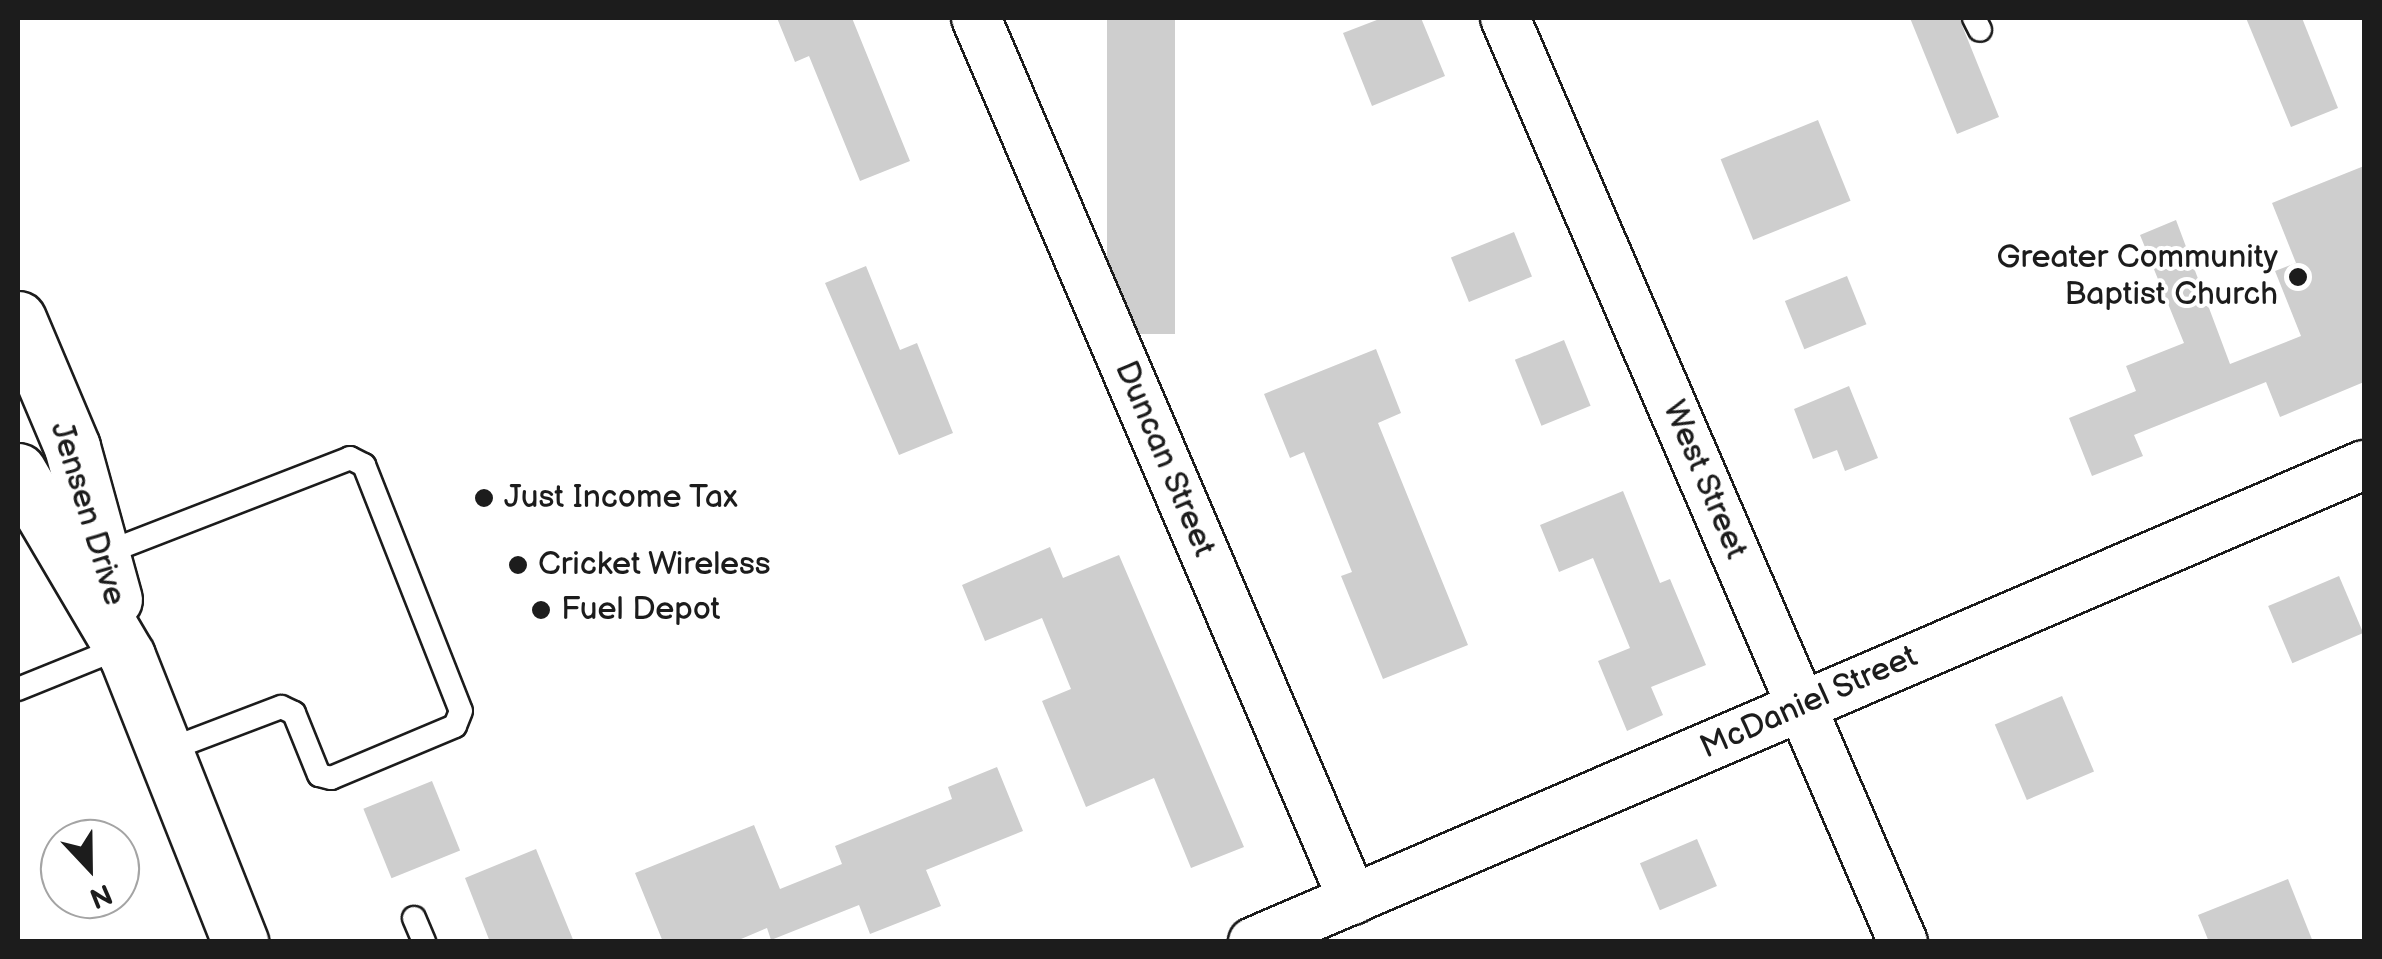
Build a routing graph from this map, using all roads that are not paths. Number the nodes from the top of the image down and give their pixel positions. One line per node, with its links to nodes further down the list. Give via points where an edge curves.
1 (976, 18): 11 (street, Duncan Street)
2 (1505, 18): 9 (street, West Street)
3 (23, 348): 6 (main road, Jensen Drive, via 72,447)
4 (2364, 465): 9 (street, McDaniel Street)
5 (24, 494): 7 (main road, Jensen Drive)
6 (103, 554): 7 (main road, Jensen Drive); 10 (lane, via 350,458 364,465 461,712 455,726 330,778 318,775 294,713 281,707)
7 (125, 651): 8 (lane); 10 (main road, Jensen Drive)
8 (18, 689)
9 (1802, 708): 11 (street, McDaniel Street); 16 (street, West Street)
10 (165, 751): 13 (main road, Jensen Drive)
11 (1352, 900): 15 (street, McDaniel Street)
12 (414, 918): 14 (lane)
13 (240, 942)
14 (424, 942)
15 (1253, 942)
16 (1904, 942)

